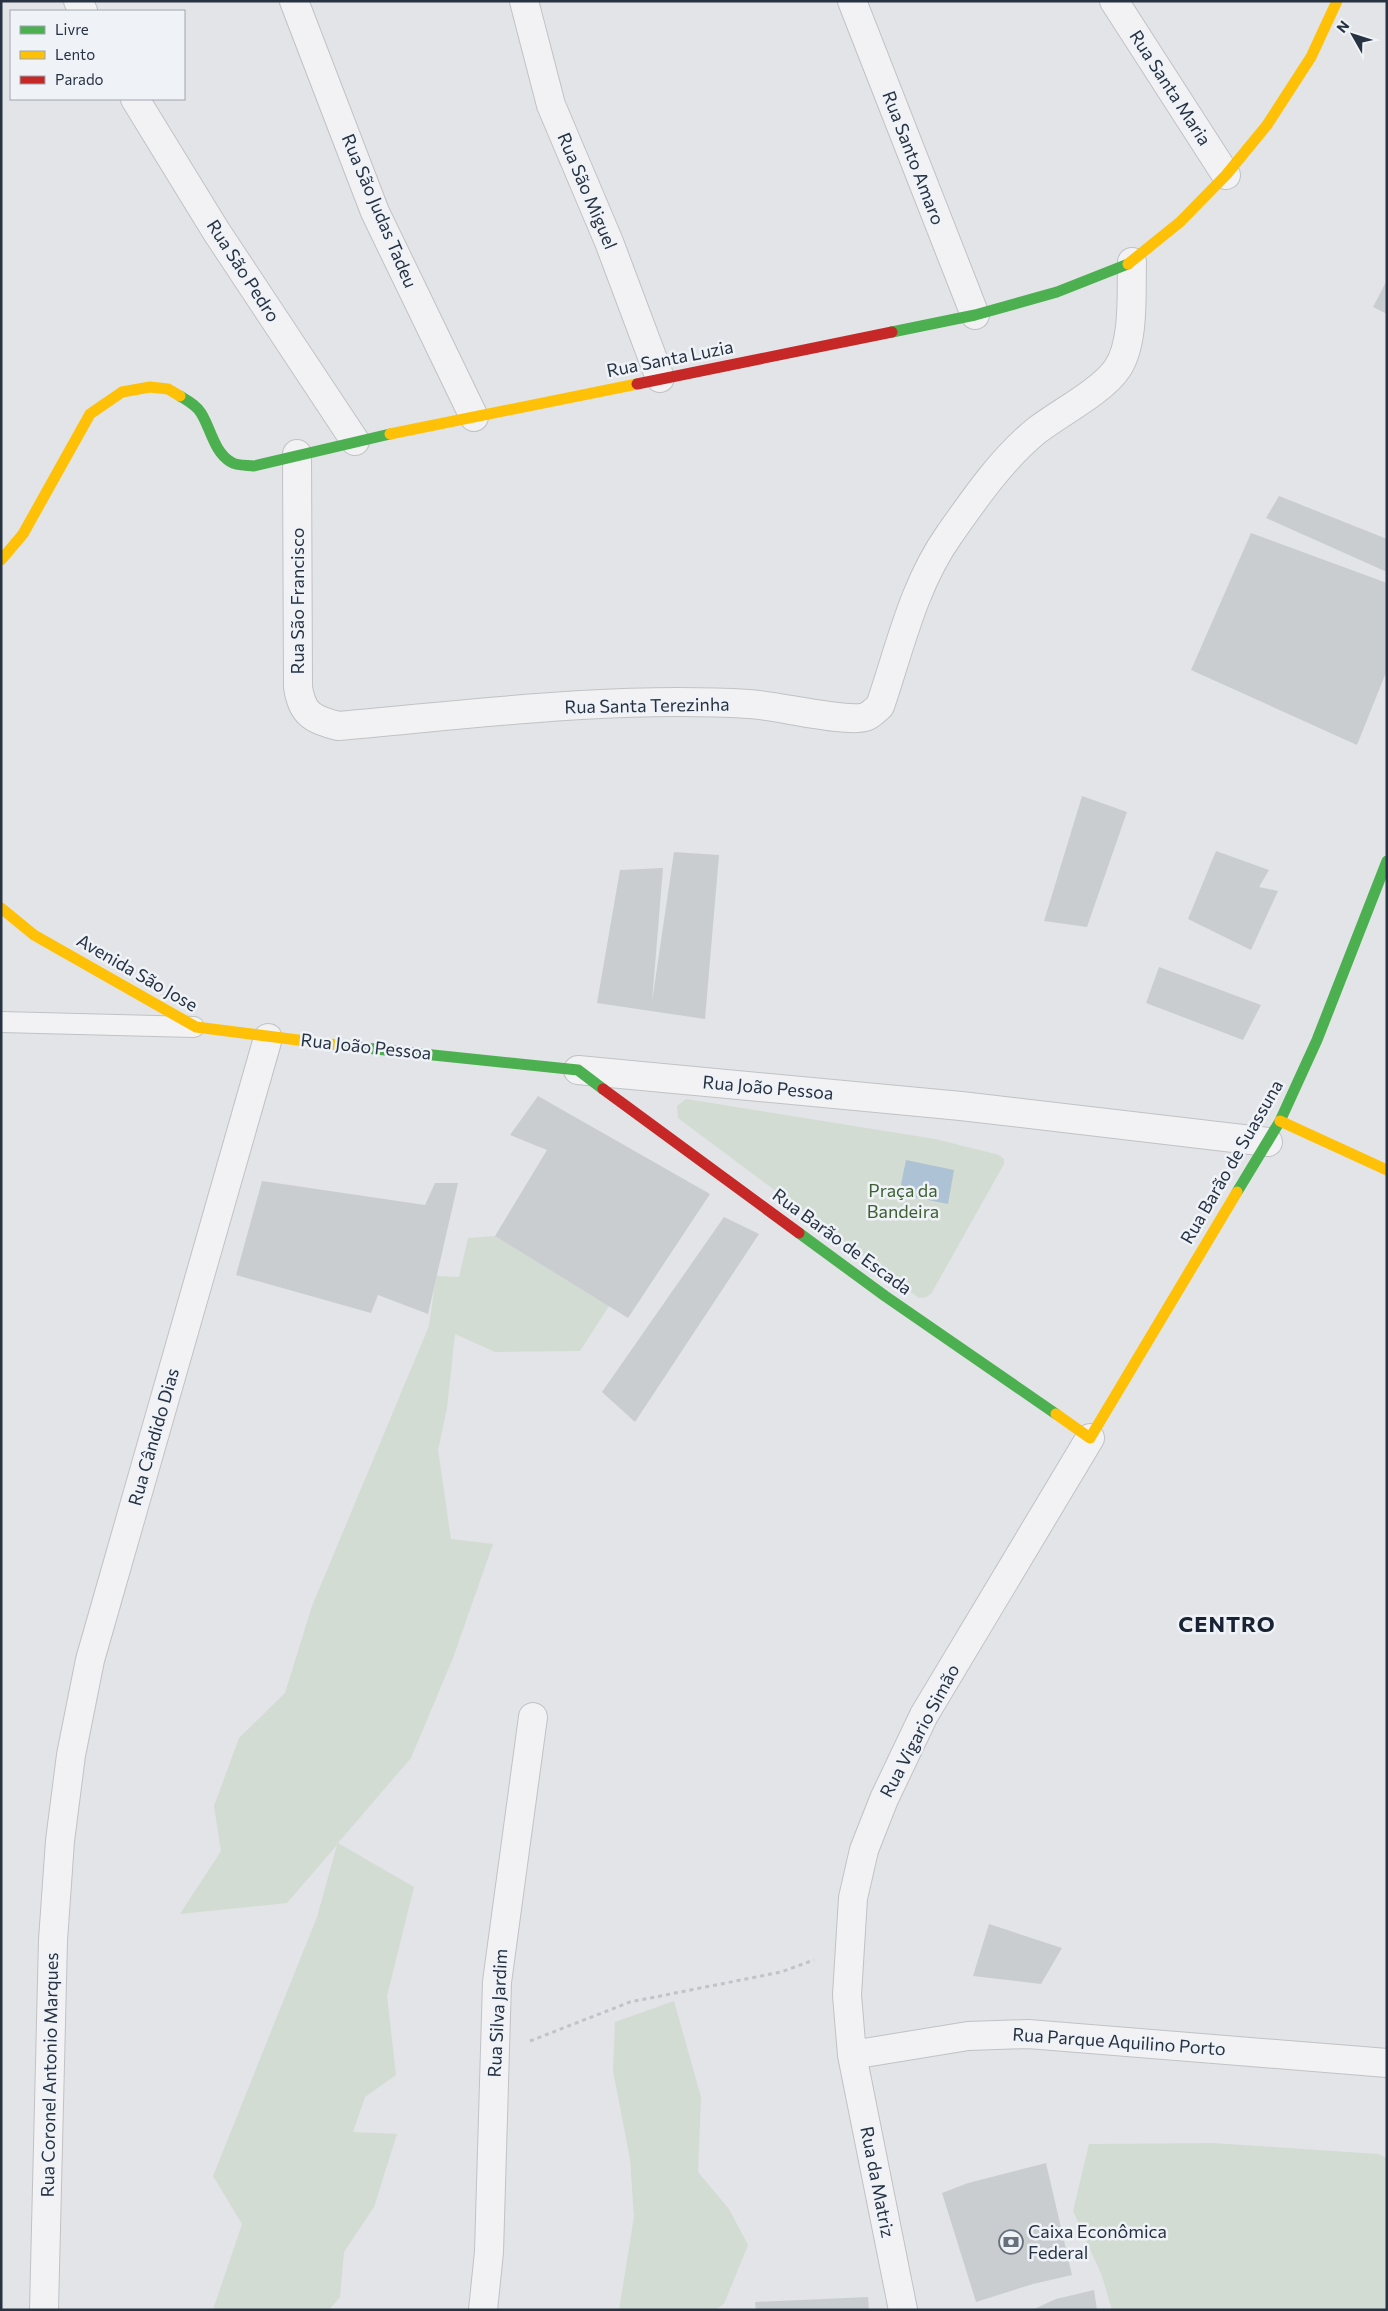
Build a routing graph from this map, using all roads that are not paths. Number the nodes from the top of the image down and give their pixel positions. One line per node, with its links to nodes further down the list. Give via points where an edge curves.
1 (294, 1): 11 (street, Rua São Judas Tadeu, via 375,212)
2 (524, 1): 10 (street, Rua São Miguel, via 551,105 609,242)
3 (852, 1): 9 (street, Rua Santo Amaro)
4 (1114, 1): 7 (street, Rua Santa Maria)
5 (1337, 1): 7 (street, Rua Santa Luzia, via 1306,65 1267,125)
6 (136, 100): 12 (street, Rua São Pedro, via 216,231)
7 (1226, 175): 8 (street, Rua Santa Luzia, via 1180,222)
8 (1132, 262): 9 (street, Rua Santa Luzia, via 1057,292); 15 (street, Rua Santa Terezinha, via 1131,330 1117,369 1102,384 1036,431 1009,456 948,536 917,591 880,706 873,713 864,718 841,717 756,704 695,701 595,705)
9 (975, 315): 10 (street, Rua Santa Luzia)
10 (660, 378): 11 (street, Rua Santa Luzia)
11 (474, 417): 12 (street, Rua Santa Luzia)
12 (355, 441): 13 (street, Rua Santa Luzia)
13 (297, 454): 14 (street, Rua Santa Luzia, via 254,466 232,463 217,447 201,413 182,396 168,389 150,387 122,392 90,414 23,534); 15 (street, Rua São Francisco, via 300,701 318,721)
14 (1, 560)
15 (338, 726)
16 (1387, 861): 22 (street, Rua Barão de Suassuna, via 1317,1040)
17 (1, 908): 19 (street, Avenida São Jose, via 34,934)
18 (1, 1022): 19 (lane)
19 (196, 1027): 20 (street, Avenida São Jose)
20 (268, 1038): 21 (street, Rua João Pessoa); 26 (street, Rua Cândido Dias, via 90,1660 70,1755)
21 (578, 1070): 22 (street, Rua João Pessoa); 24 (street, Rua Barão de Escada, via 885,1296)
22 (1274, 1131): 23 (street); 24 (street, Rua Barão de Suassuna)
23 (1387, 1170)
24 (1090, 1438): 27 (street, Rua Vigario Simão, via 924,1715 864,1850 853,1898 846,1995)
25 (533, 1717): 30 (street, Rua Silva Jardim, via 498,1972 489,2252)
26 (60, 1841): 29 (street, Rua Coronel Antonio Marques, via 53,1940)
27 (852, 2055): 28 (street, Rua Parque Aquilino Porto, via 968,2036 1028,2034); 31 (street, Rua da Matriz)
28 (1387, 2063)
29 (44, 2310)
30 (483, 2310)
31 (903, 2310)

